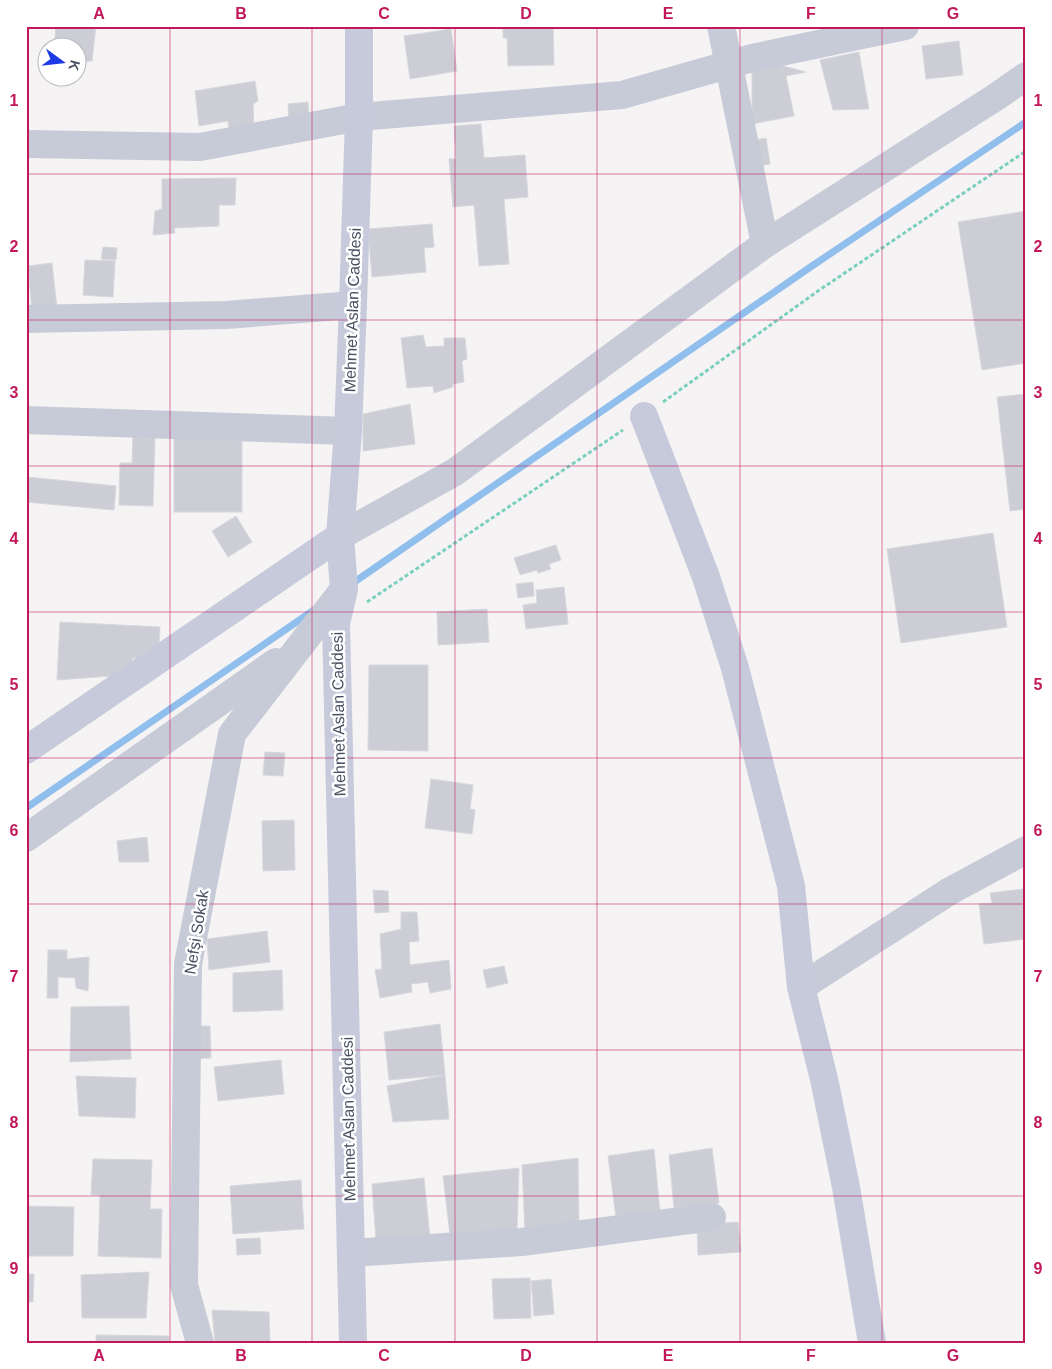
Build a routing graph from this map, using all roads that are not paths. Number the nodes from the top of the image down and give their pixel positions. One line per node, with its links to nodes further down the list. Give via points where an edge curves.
1 (359, 26): 6 (street, Mehmet Aslan Caddesi)
2 (721, 26): 4 (street)
3 (905, 26): 4 (street)
4 (728, 64): 6 (street, via 622,95); 8 (street)
5 (1026, 76): 8 (street)
6 (359, 117): 7 (street, via 200,147); 9 (street, Mehmet Aslan Caddesi)
7 (26, 144)
8 (764, 244): 14 (street, via 455,472)
9 (353, 305): 10 (street, via 226,315); 13 (street, Mehmet Aslan Caddesi)
10 (26, 319)
11 (644, 416): 20 (street, via 706,577 735,668 791,886)
12 (26, 420): 13 (street)
13 (348, 431): 14 (street, Mehmet Aslan Caddesi)
14 (340, 536): 15 (street, Mehmet Aslan Caddesi); 17 (street)
15 (344, 589): 16 (street, Nefşi Sokak); 22 (street, Mehmet Aslan Caddesi, via 336,624)
16 (298, 647): 18 (street); 23 (street, Nefşi Sokak, via 232,734 188,964 184,1285)
17 (26, 750)
18 (26, 838)
19 (1026, 850): 20 (street, via 950,891)
20 (801, 987): 25 (street, via 846,1187)
21 (712, 1217): 22 (street, via 522,1242)
22 (352, 1252): 24 (street, Mehmet Aslan Caddesi)
23 (200, 1343)
24 (353, 1343)
25 (872, 1343)

